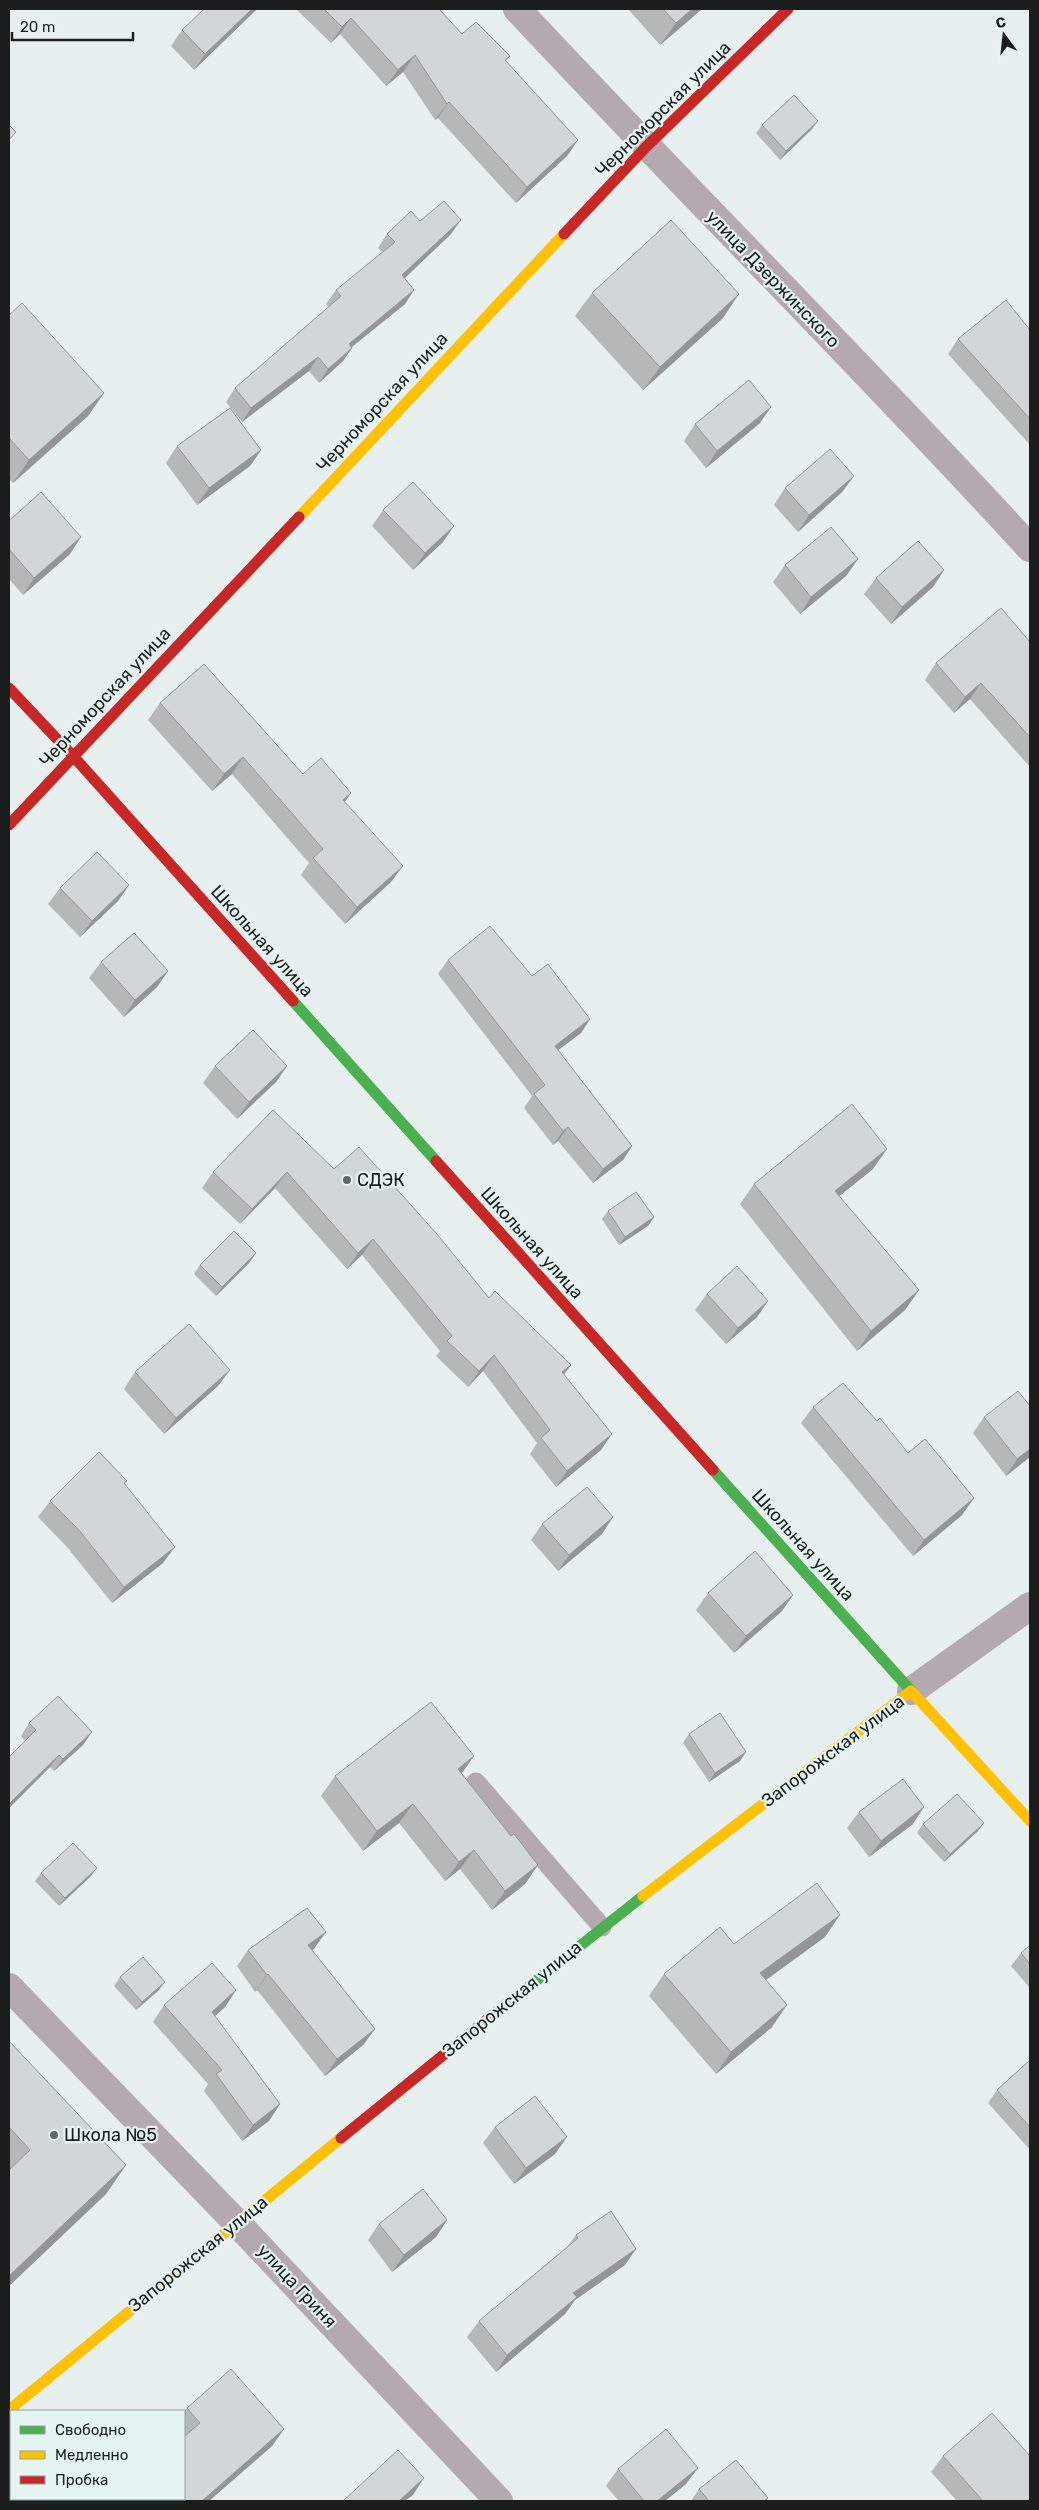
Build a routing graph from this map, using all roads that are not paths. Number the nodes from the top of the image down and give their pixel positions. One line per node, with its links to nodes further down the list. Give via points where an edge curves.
1 (517, 9): 3 (street, улица Дзержинского)
2 (788, 9): 3 (street, Черноморская улица)
3 (646, 147): 4 (street, улица Дзержинского); 6 (street, Черноморская улица)
4 (1030, 548)
5 (9, 688): 6 (street, Школьная улица)
6 (73, 756): 7 (street, Черноморская улица); 9 (street, Школьная улица)
7 (9, 825)
8 (1030, 1606): 9 (street, Запорожская улица)
9 (911, 1691): 11 (street, Школьная улица); 12 (street, Запорожская улица)
10 (476, 1782): 12 (lane)
11 (1030, 1821)
12 (602, 1927): 14 (street, Запорожская улица)
13 (9, 1987): 14 (street, улица Гриня)
14 (236, 2222): 15 (street, Запорожская улица); 16 (street, улица Гриня)
15 (9, 2410)
16 (499, 2501)

